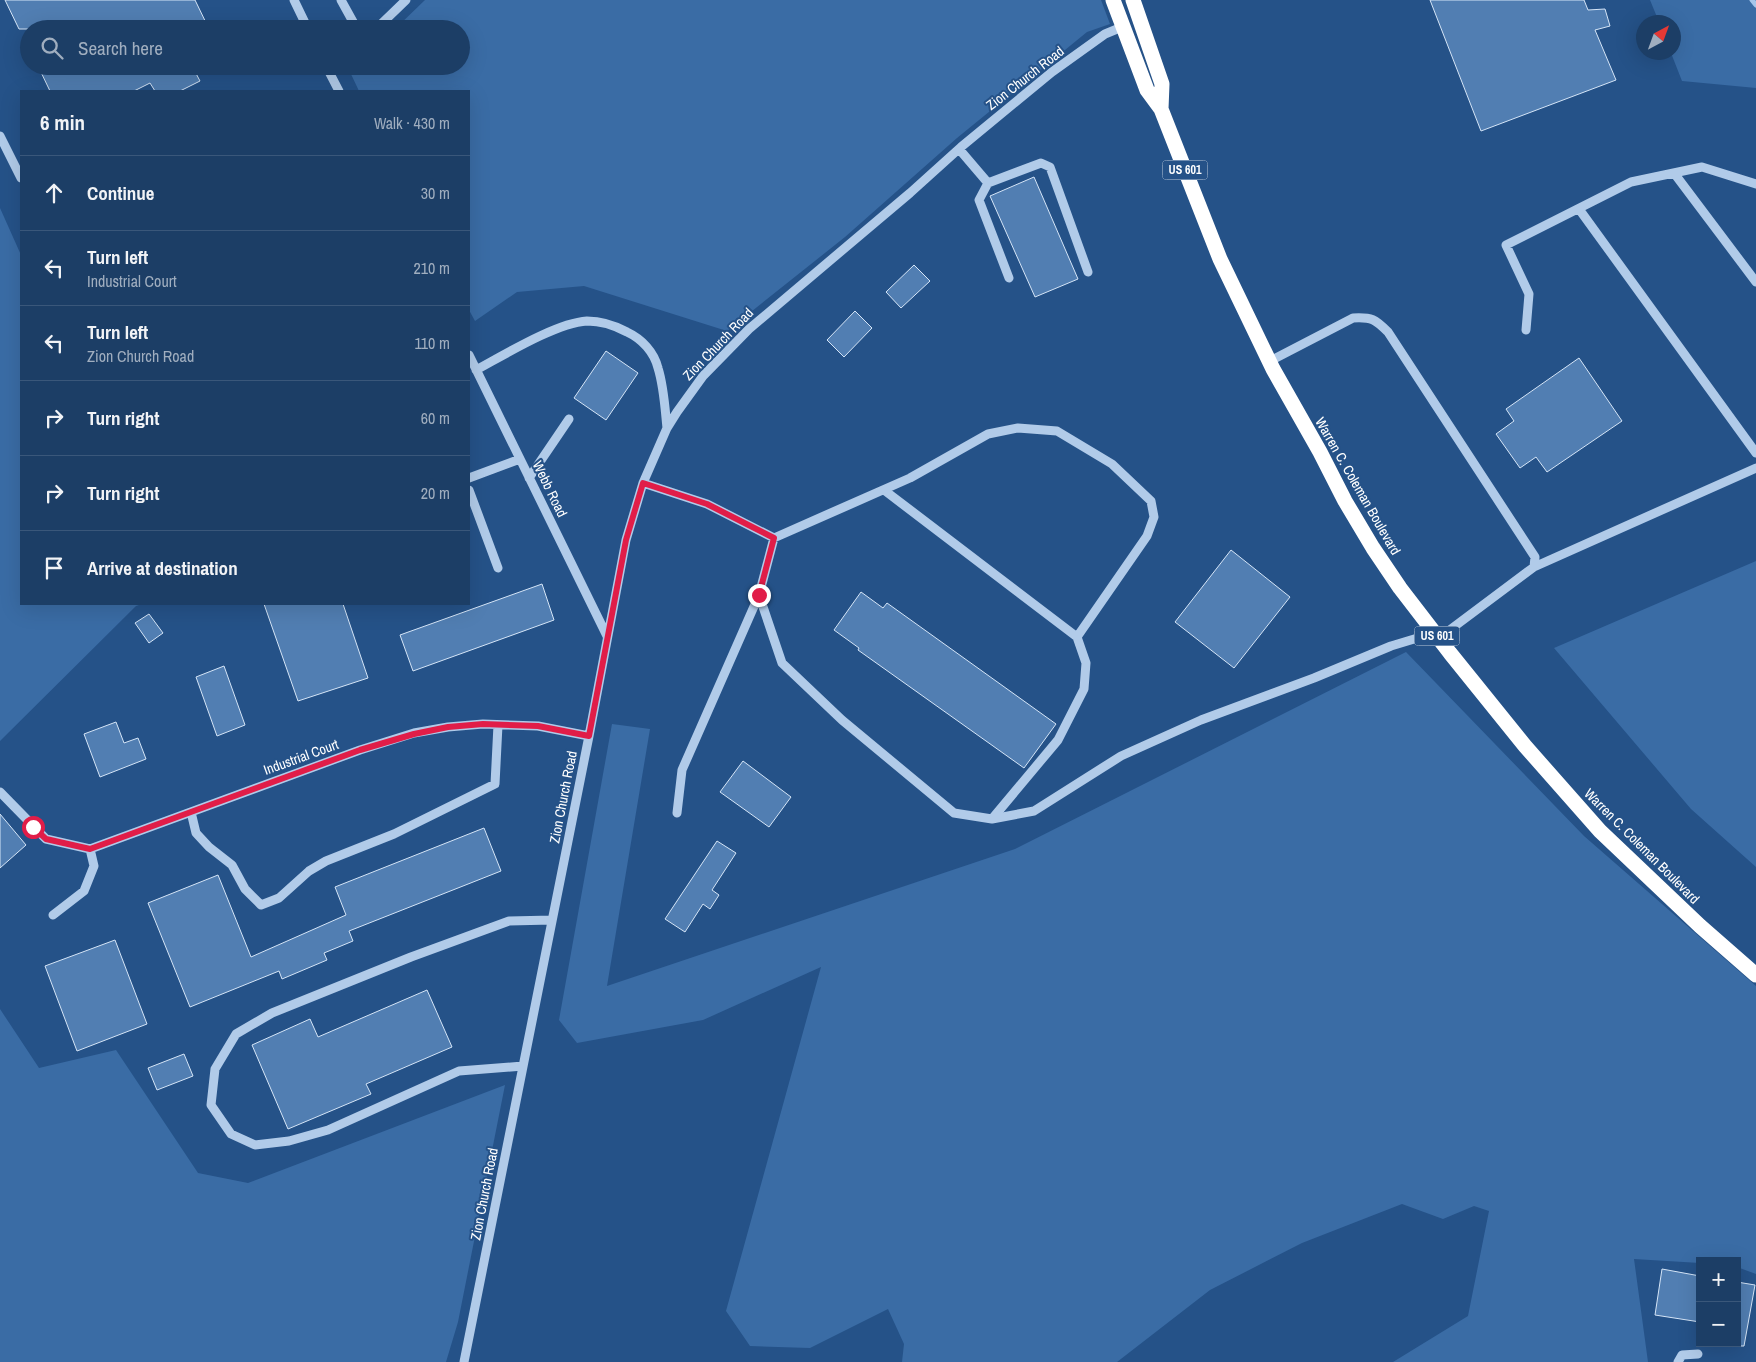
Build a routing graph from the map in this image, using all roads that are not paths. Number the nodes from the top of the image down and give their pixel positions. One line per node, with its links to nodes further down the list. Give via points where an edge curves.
1 (294, 0): 6 (street)
2 (341, 0): 7 (street)
3 (406, 0): 8 (street)
4 (1113, 0): 9 (highway, Warren C. Coleman Boulevard / US 601)
5 (1137, 2): 12 (highway, Warren C. Coleman Boulevard / US 601, via 1162,84)
6 (304, 20)
7 (352, 20)
8 (385, 20)
9 (1122, 27): 12 (highway, Warren C. Coleman Boulevard / US 601, via 1147,90); 14 (street, Zion Church Road, via 1105,34 1052,72)
10 (330, 75): 11 (street)
11 (338, 90)
12 (1161, 110): 25 (highway, Warren C. Coleman Boulevard / US 601, via 1220,259)
13 (0, 136): 16 (street)
14 (959, 149): 17 (street); 28 (street, Zion Church Road, via 749,329 703,376)
15 (1674, 173): 18 (street, via 1702,167); 19 (street, via 1631,182); 22 (street)
16 (20, 176)
17 (988, 183): 20 (street, via 1041,163 1050,167); 21 (street, via 979,200)
18 (1756, 184)
19 (1579, 209): 23 (street, via 1506,245 1529,294); 29 (street)
20 (1088, 272)
21 (1009, 278)
22 (1756, 282)
23 (1526, 330)
24 (470, 357): 26 (street, Webb Road)
25 (1270, 361): 38 (street, via 1353,318 1376,320 1388,332 1535,556); 43 (highway, Warren C. Coleman Boulevard / US 601, via 1373,548)
26 (476, 370): 28 (street, via 564,326 607,323 638,337 650,350 658,368); 30 (street, Webb Road)
27 (569, 419): 33 (street)
28 (667, 428): 34 (street, Zion Church Road)
29 (1756, 454)
30 (520, 459): 32 (street); 33 (street, Webb Road)
31 (1756, 468): 38 (street)
32 (470, 478)
33 (529, 478): 41 (street, Webb Road)
34 (643, 483): 37 (street, via 707,504); 41 (street, Zion Church Road, via 626,540)
35 (884, 490): 37 (street); 42 (street); 42 (street, via 988,434 1018,428 1057,431 1112,464 1151,501 1154,517 1147,536)
36 (470, 493): 39 (street)
37 (774, 538): 40 (street)
38 (1534, 567): 43 (street)
39 (498, 568)
40 (759, 595): 48 (street, via 682,770); 49 (street, via 782,663 842,720 954,813)
41 (607, 636): 45 (street, Zion Church Road)
42 (1077, 636): 49 (street, via 1086,663 1084,689 1058,740)
43 (1436, 636): 49 (street, via 1391,646 1201,720 1121,756 1034,811); 53 (highway, Warren C. Coleman Boulevard / US 601, via 1525,746 1600,831)
44 (498, 725): 45 (street, Industrial Court, via 538,726); 47 (street, Industrial Court, via 448,727 414,734 360,750); 47 (street, via 495,784 394,834 326,860 279,898 261,905 245,889 232,865 196,832)
45 (589, 736): 52 (street, Zion Church Road)
46 (0, 792): 50 (street, via 46,839)
47 (192, 812): 50 (street, Industrial Court)
48 (677, 812)
49 (992, 819)
50 (90, 849): 51 (street, via 94,866 84,891)
51 (53, 915)
52 (552, 920): 54 (street, Zion Church Road); 54 (street, via 509,921 272,1013 236,1034 215,1069 211,1105 231,1134 255,1145 288,1141 328,1130 459,1071)
53 (1756, 975)
54 (523, 1066): 56 (street, Zion Church Road)
55 (1698, 1354): 57 (street, via 1682,1355)
56 (464, 1362)
57 (1678, 1362)

